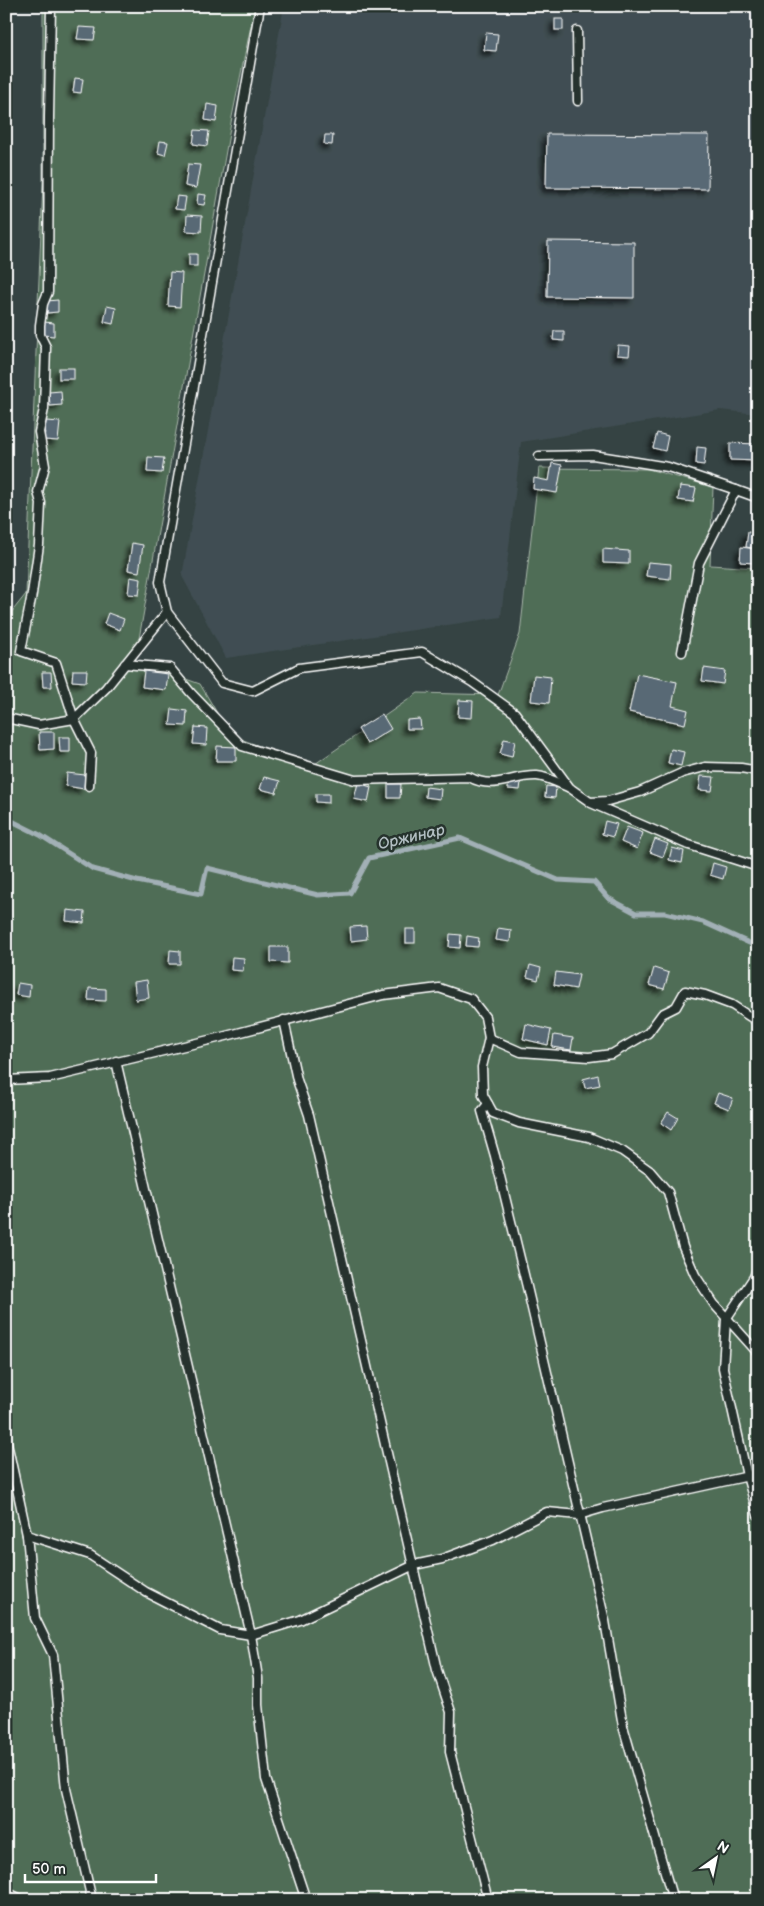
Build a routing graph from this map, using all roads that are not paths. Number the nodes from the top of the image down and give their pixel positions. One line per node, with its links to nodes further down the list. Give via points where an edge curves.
1 (52, 6): 12 (lane, via 48,292 41,313 40,335 46,347 47,369 39,432 45,466 38,492 41,502 39,545 21,651 56,663)
2 (260, 6): 8 (lane, via 160,582)
3 (577, 31): 4 (lane)
4 (578, 101)
5 (539, 456): 6 (lane, via 593,455 668,466)
6 (736, 490): 7 (lane); 9 (lane, via 699,563)
7 (758, 498)
8 (167, 612): 10 (lane); 15 (lane, via 222,683 253,691 299,668 422,652 515,713)
9 (682, 652)
10 (126, 664): 12 (lane); 15 (lane, via 170,668 242,746 355,780 469,777 487,783 539,776)
11 (6, 718): 12 (lane, via 39,725)
12 (74, 719): 14 (lane, via 91,753)
13 (758, 771): 16 (lane, via 705,767 682,773 640,792 608,801)
14 (89, 786)
15 (570, 788): 16 (lane)
16 (590, 802): 17 (lane, via 686,844)
17 (758, 867)
18 (284, 1020): 20 (lane, via 383,995 439,988 471,999 485,1017); 21 (lane); 33 (lane)
19 (758, 1022): 20 (lane, via 732,1005 685,991 676,1007 662,1014 648,1033 612,1054 589,1057 521,1052)
20 (489, 1038): 23 (lane, via 482,1067 483,1095)
21 (116, 1061): 22 (lane, via 50,1078); 34 (lane)
22 (6, 1080)
23 (488, 1104): 25 (lane, via 493,1113 519,1123 590,1137 622,1151 650,1171 668,1192 683,1247 695,1275); 30 (lane, via 482,1111)
24 (758, 1267): 25 (lane)
25 (726, 1319): 26 (lane); 29 (lane, via 724,1368)
26 (758, 1353)
27 (6, 1438): 32 (lane)
28 (758, 1474): 29 (lane)
29 (747, 1476): 30 (lane); 31 (lane)
30 (580, 1515): 33 (lane, via 547,1512 493,1540 442,1559); 40 (lane, via 606,1621 623,1726)
31 (758, 1515)
32 (27, 1534): 34 (lane, via 90,1555 146,1592 220,1630); 37 (lane, via 35,1618 53,1655 66,1789)
33 (414, 1565): 34 (lane, via 300,1620); 39 (lane, via 437,1670 451,1712 450,1752)
34 (251, 1635): 38 (lane, via 258,1678 266,1779)
35 (6, 1892): 36 (lane)
36 (24, 1900)
37 (92, 1900)
38 (306, 1900)
39 (488, 1900)
40 (673, 1900)

